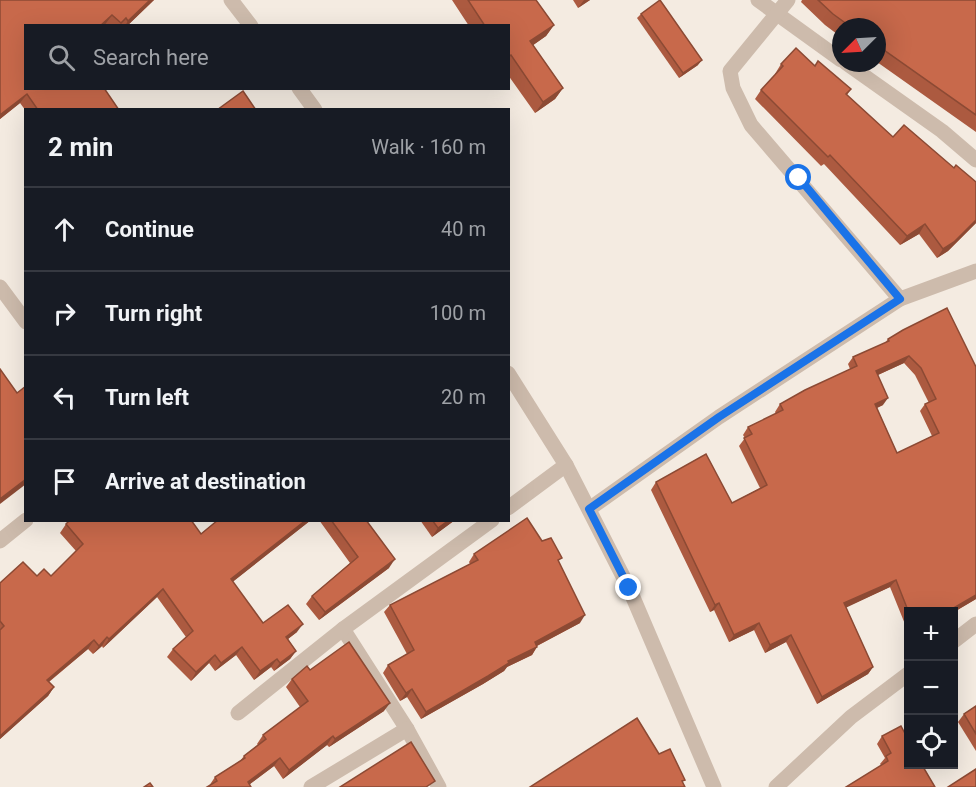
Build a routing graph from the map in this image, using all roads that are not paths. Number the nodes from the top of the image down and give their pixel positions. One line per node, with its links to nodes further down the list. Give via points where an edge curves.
1 (231, 0): 5 (street)
2 (758, 0): 4 (street)
3 (788, 0): 4 (street)
4 (777, 14): 6 (street); 13 (street, via 730,71 733,88 751,125)
5 (249, 24)
6 (832, 54)
7 (859, 72): 10 (street)
8 (300, 90): 9 (street)
9 (314, 108)
10 (976, 160)
11 (976, 271): 13 (street)
12 (0, 287): 14 (street)
13 (900, 299): 18 (street, via 719,417)
14 (24, 319)
15 (510, 376): 16 (street)
16 (567, 465): 17 (street); 18 (street)
17 (510, 507)
18 (589, 509): 30 (street, via 629,588)
19 (24, 522): 21 (street)
20 (489, 522): 23 (street)
21 (0, 541)
22 (976, 624): 24 (street)
23 (343, 628): 26 (street); 27 (street)
24 (958, 638)
25 (904, 678): 31 (street, via 851,717)
26 (238, 712)
27 (407, 729): 28 (street); 29 (street)
28 (311, 787)
29 (439, 787)
30 (714, 787)
31 (776, 787)

